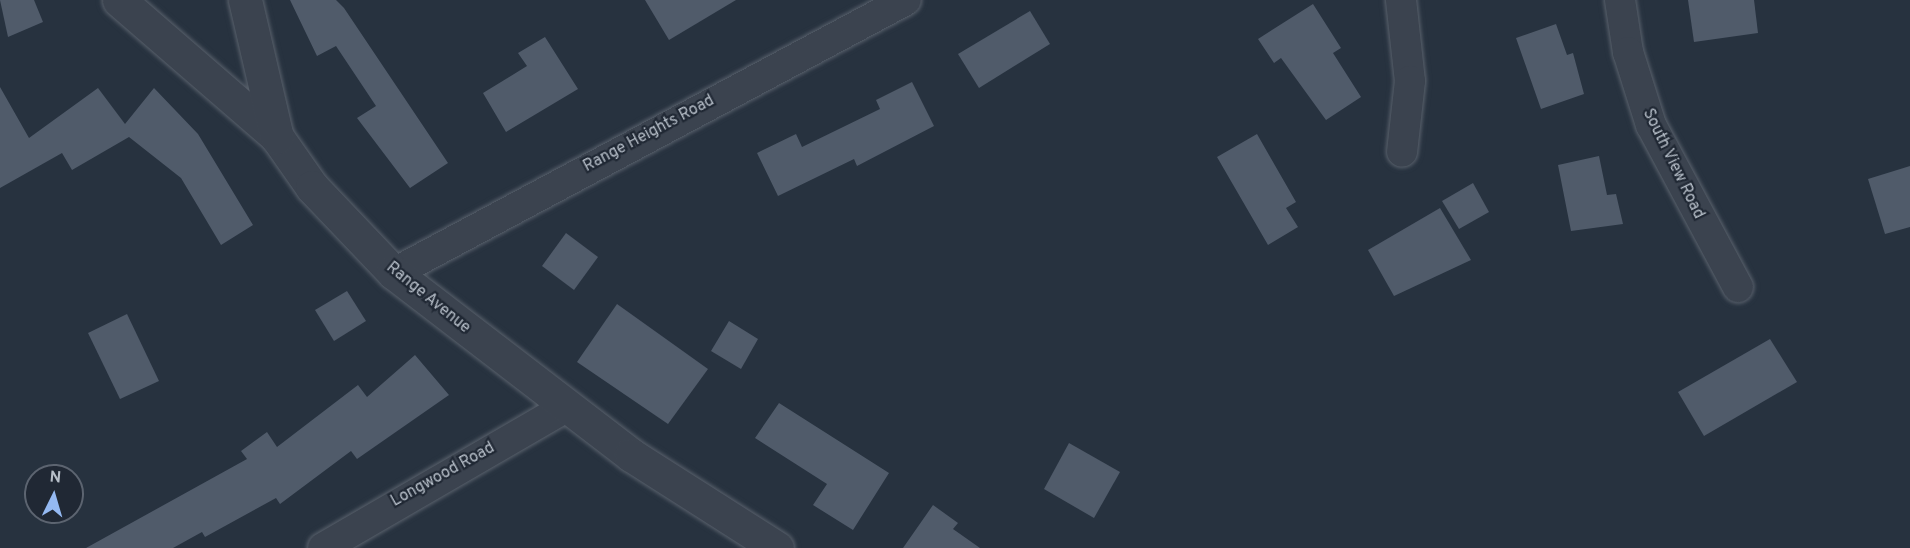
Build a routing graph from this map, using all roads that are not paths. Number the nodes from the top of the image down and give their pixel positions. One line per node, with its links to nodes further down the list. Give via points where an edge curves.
1 (119, 0): 6 (street, Range Avenue)
2 (245, 0): 6 (street)
3 (906, 0): 8 (street, Range Heights Road)
4 (1401, 0): 7 (street, via 1410,81)
5 (1620, 0): 9 (street, South View Road, via 1628,52 1651,125)
6 (277, 137): 8 (street, Range Avenue, via 312,186)
7 (1402, 152)
8 (394, 273): 10 (street, Range Avenue)
9 (1738, 287)
10 (566, 407): 11 (street, Longwood Road); 12 (street, Range Avenue)
11 (323, 548)
12 (777, 548)

